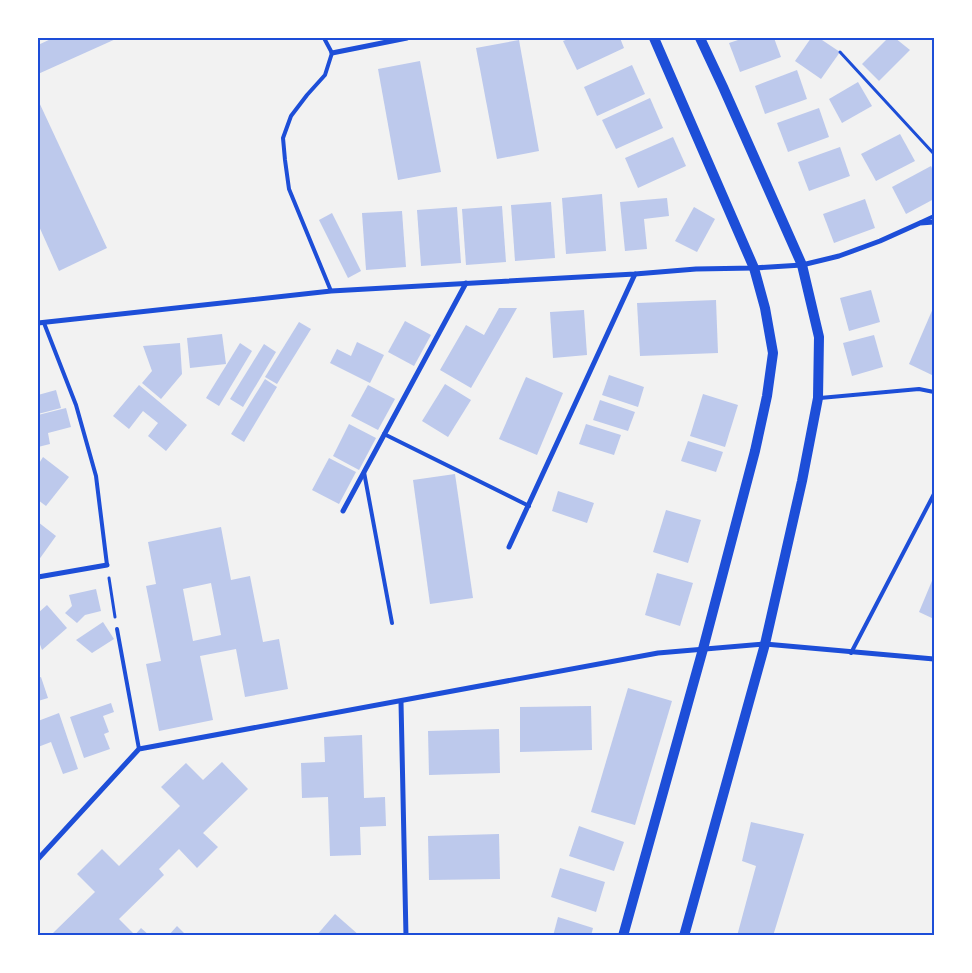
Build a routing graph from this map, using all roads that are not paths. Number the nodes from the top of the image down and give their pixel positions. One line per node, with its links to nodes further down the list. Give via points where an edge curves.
1 (324, 38): 5 (lane)
2 (407, 38): 5 (street)
3 (654, 38): 10 (main road)
4 (700, 38): 9 (main road)
5 (332, 53): 13 (lane, via 325,76 291,116 283,138 289,189)
6 (934, 216): 8 (lane)
7 (934, 222): 8 (street)
8 (920, 223): 9 (street, via 847,253)
9 (802, 265): 10 (street); 17 (main road, via 819,337)
10 (754, 268): 11 (street); 29 (main road, via 773,353 755,451)
11 (635, 274): 12 (street); 21 (street)
12 (466, 283): 13 (street); 18 (street)
13 (331, 291): 15 (street)
14 (38, 323): 15 (street)
15 (44, 323): 24 (lane, via 76,405 96,476)
16 (934, 392): 17 (lane, via 919,389)
17 (818, 398): 28 (main road)
18 (384, 434): 19 (street); 21 (lane)
19 (364, 472): 22 (street); 26 (lane)
20 (934, 494): 30 (lane)
21 (529, 506): 23 (street)
22 (343, 511)
23 (509, 547)
24 (107, 565): 25 (street)
25 (38, 577)
26 (392, 622)
27 (117, 629): 33 (lane)
28 (765, 644): 29 (street); 30 (street); 37 (main road)
29 (703, 649): 32 (street, via 658,653); 36 (main road)
30 (851, 652): 31 (street)
31 (934, 659)
32 (400, 702): 33 (street); 35 (street)
33 (139, 750): 34 (street)
34 (38, 859)
35 (406, 936)
36 (623, 936)
37 (684, 936)

